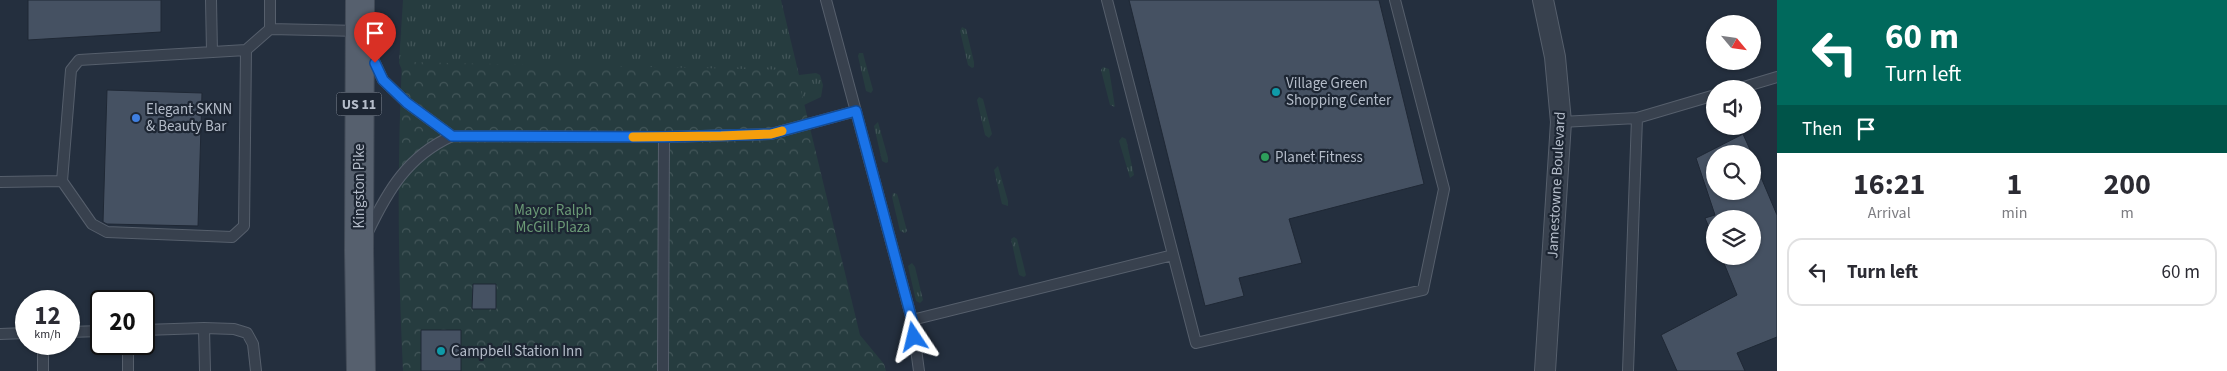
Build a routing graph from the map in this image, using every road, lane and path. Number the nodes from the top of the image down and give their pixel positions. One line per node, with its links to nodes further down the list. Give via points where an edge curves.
1 (211, 0): 11 (lane)
2 (270, 0): 8 (lane)
3 (360, 0): 9 (main road, Kingston Pike / US 11)
4 (826, 0): 15 (lane)
5 (1107, 0): 23 (lane)
6 (1395, 0): 23 (lane, via 1444,190 1423,290 1196,343)
7 (1543, 0): 17 (street, Jamestowne Boulevard, via 1555,57)
8 (270, 29): 9 (lane); 10 (lane)
9 (359, 30): 18 (lane, via 383,80 426,119); 22 (main road, Kingston Pike / US 11)
10 (246, 50): 11 (lane); 20 (lane, via 244,226 232,237 107,232 92,224)
11 (212, 52): 20 (lane, via 80,60 71,70)
12 (1777, 77): 13 (lane)
13 (1761, 82)
14 (1706, 98): 16 (lane)
15 (856, 111): 19 (lane, via 771,134); 24 (lane)
16 (1637, 118): 17 (lane); 39 (lane)
17 (1561, 122): 38 (street, Jamestowne Boulevard)
18 (452, 136): 19 (lane); 22 (lane, via 433,145 409,166 384,197)
19 (664, 137): 36 (lane)
20 (62, 181): 21 (lane)
21 (0, 182)
22 (359, 251): 35 (main road, Kingston Pike / US 11)
23 (1173, 255): 24 (lane)
24 (912, 320): 37 (lane)
25 (204, 328): 26 (lane); 33 (lane); 34 (lane, via 247,333 253,344)
26 (155, 330)
27 (15, 333): 28 (lane)
28 (0, 334)
29 (43, 355): 31 (lane)
30 (128, 355): 32 (lane)
31 (43, 371)
32 (128, 371)
33 (205, 371)
34 (256, 371)
35 (362, 371)
36 (663, 371)
37 (919, 371)
38 (1545, 371)
39 (1628, 371)

